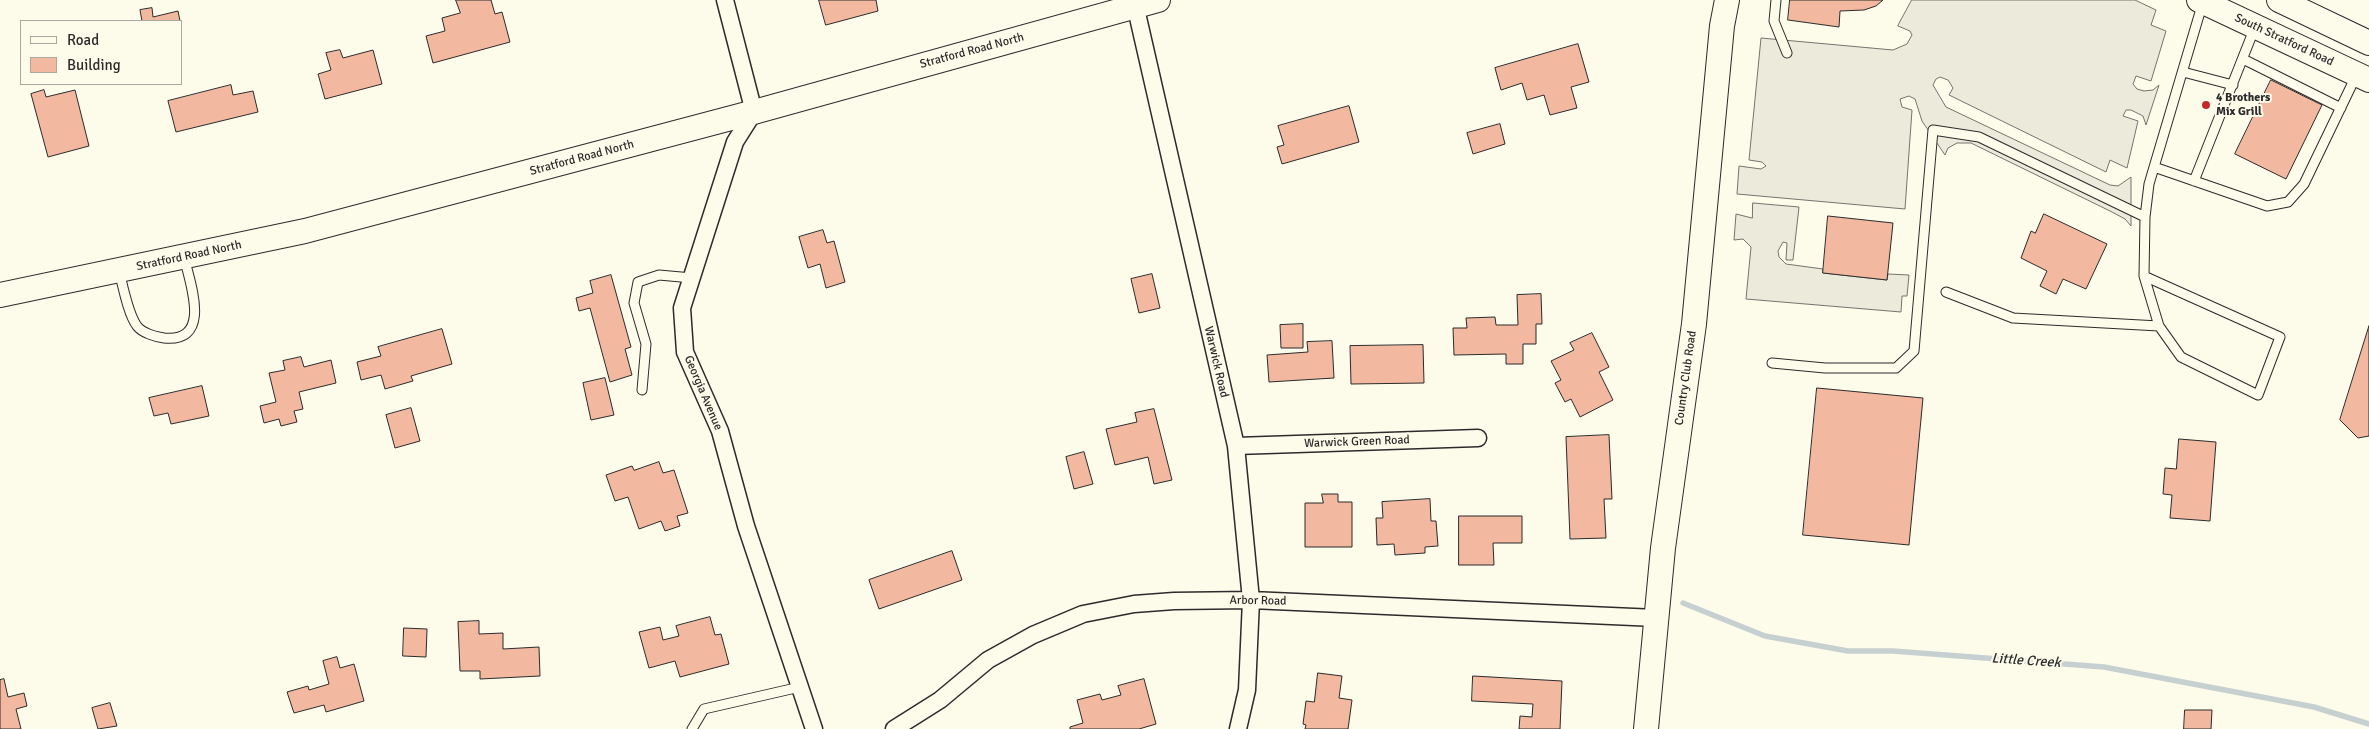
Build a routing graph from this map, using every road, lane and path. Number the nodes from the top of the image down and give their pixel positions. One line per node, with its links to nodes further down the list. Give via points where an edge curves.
1 (725, 0): 18 (street)
2 (1158, 0): 8 (main road, Stratford Road North)
3 (1718, 0): 9 (main road, Country Club Road)
4 (1728, 0): 9 (main road, Country Club Road)
5 (1776, 0): 12 (lane, via 1774,22)
6 (2279, 0): 11 (main road)
7 (2202, 1): 10 (main road, South Stratford Road); 14 (lane)
8 (1134, 3): 18 (main road, Stratford Road North); 32 (street, Warwick Road)
9 (1722, 26): 34 (main road, Country Club Road, via 1694,324)
10 (2255, 26): 13 (lane); 15 (main road, South Stratford Road)
11 (2369, 43)
12 (1787, 53)
13 (2243, 59): 16 (lane); 17 (lane)
14 (2183, 72): 16 (lane); 19 (lane)
15 (2363, 77): 17 (lane)
16 (2232, 85): 20 (lane)
17 (2341, 108): 20 (lane, via 2304,184 2288,202 2266,206)
18 (754, 112): 22 (main road, Stratford Road North, via 300,232); 25 (street, Georgia Avenue, via 734,142)
19 (2154, 167): 20 (lane); 21 (lane)
20 (2194, 181)
21 (2146, 217): 24 (lane); 29 (lane, via 1979,137 1932,130 1914,351 1896,368)
22 (184, 256): 23 (main road, Stratford Road North); 23 (lane, via 196,316 186,334 176,337 164,338 137,326)
23 (118, 270): 27 (main road, Stratford Road North)
24 (2144, 276): 28 (lane); 28 (lane, via 2280,337 2258,395 2181,357)
25 (692, 278): 30 (lane, via 659,276 638,282 634,303 646,344); 35 (street, Georgia Avenue, via 682,308 685,352 720,431 746,526)
26 (1946, 292): 28 (lane, via 2013,318)
27 (0, 295)
28 (2159, 326)
29 (1772, 364)
30 (642, 390)
31 (1478, 438): 32 (street, Warwick Green Road)
32 (1236, 446): 33 (street, Warwick Road)
33 (1251, 600): 34 (street, Arbor Road); 38 (street, Arbor Road, via 1134,604 1083,614 1032,635 988,660 940,700); 39 (street, Warwick Road, via 1247,690)
34 (1656, 618): 40 (main road, Country Club Road)
35 (800, 687): 36 (lane, via 704,709); 37 (street, Georgia Avenue)
36 (692, 729)
37 (814, 729)
38 (894, 729)
39 (1238, 729)
40 (1646, 729)

